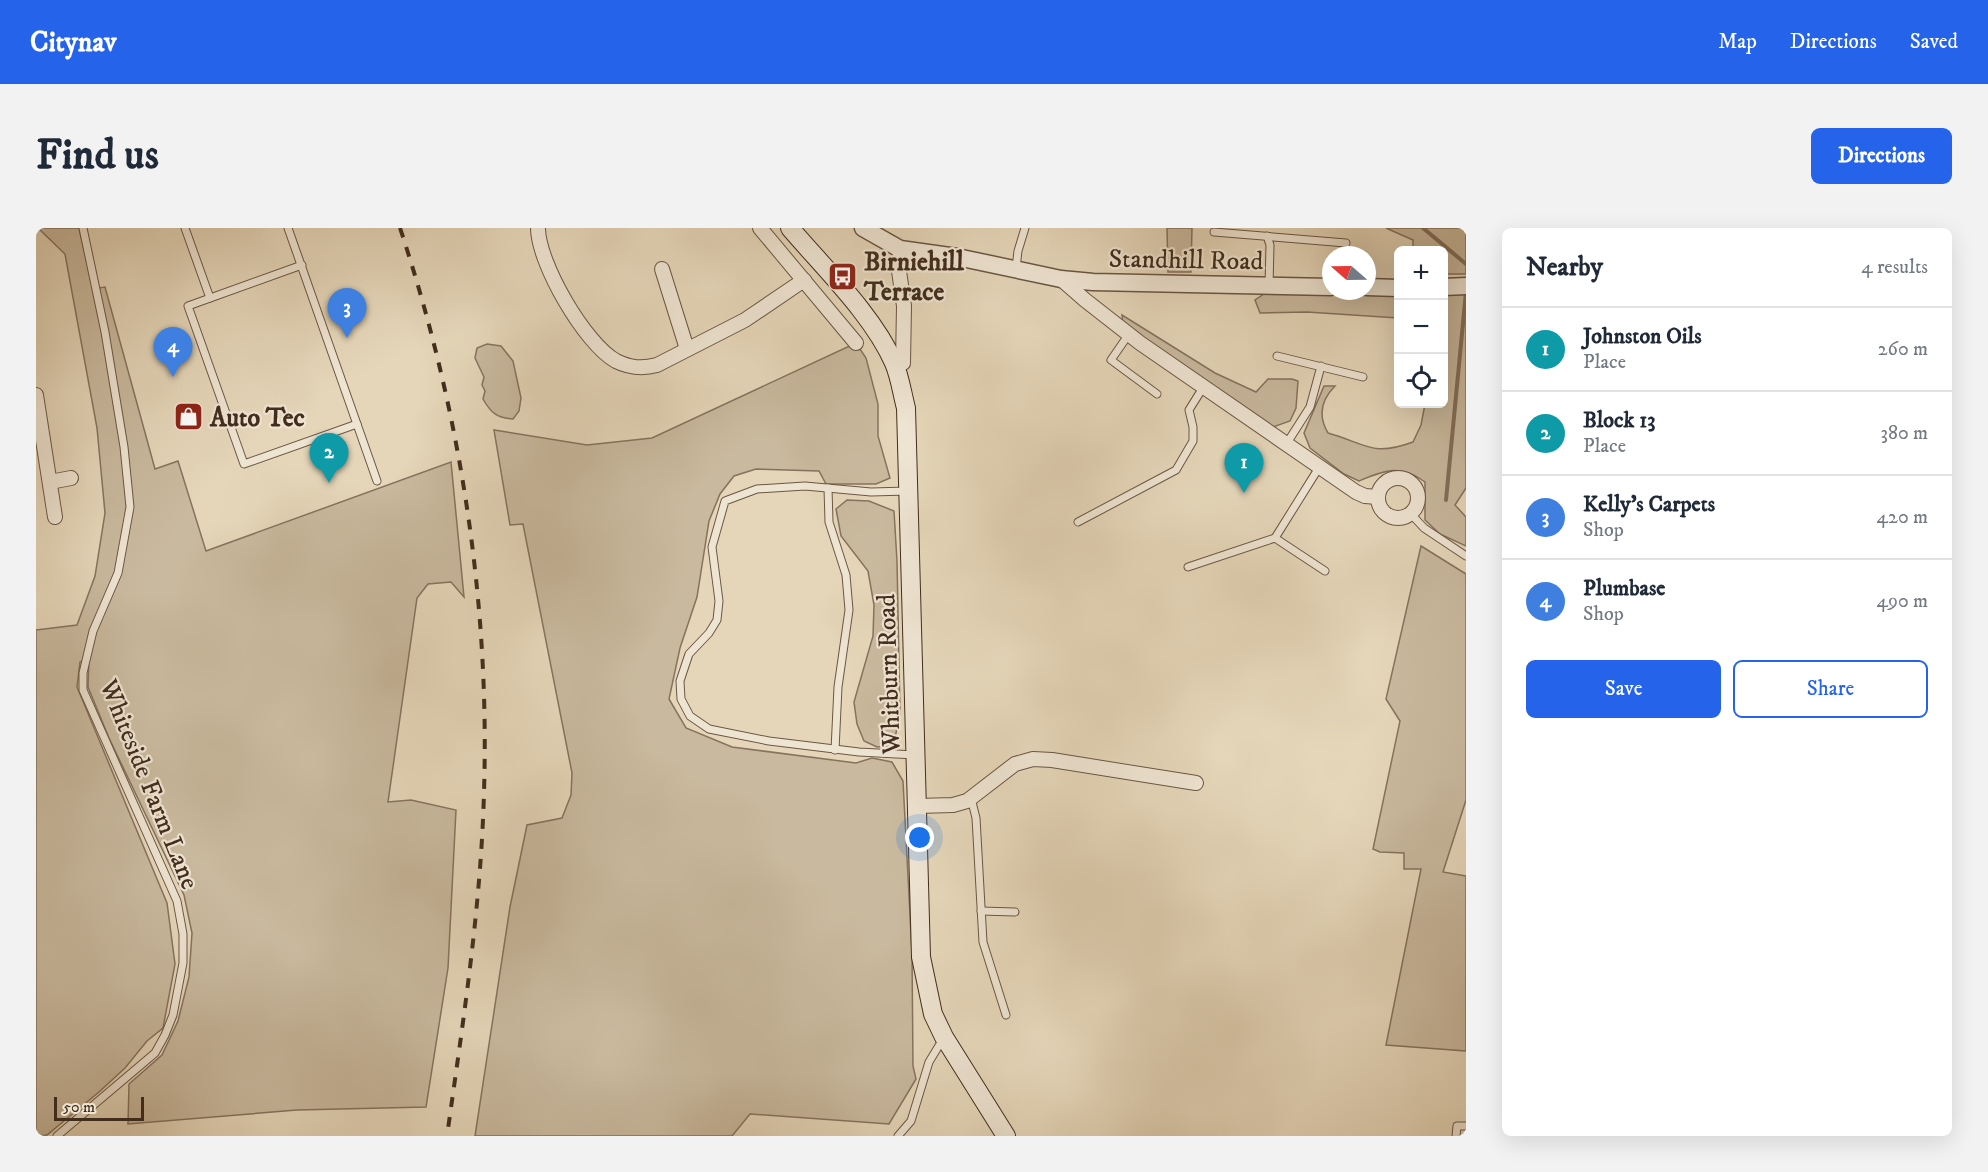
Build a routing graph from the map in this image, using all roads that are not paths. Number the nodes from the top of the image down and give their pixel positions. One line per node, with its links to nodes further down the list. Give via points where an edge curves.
1 (83, 228): 61 (lane, Whiteside Farm Lane, via 105,332 130,507 118,573 93,631 83,690 177,901 183,963 173,1016 155,1053)
2 (185, 228): 24 (lane)
3 (288, 228): 13 (lane)
4 (538, 228): 27 (street, via 538,241 561,292 580,323 614,360 642,369)
5 (760, 228): 17 (street)
6 (790, 228): 29 (main road, Whitburn Road, via 863,314)
7 (863, 228): 12 (street)
8 (1025, 228): 14 (lane)
9 (1214, 232): 10 (lane)
10 (1267, 236): 11 (lane); 18 (lane)
11 (1346, 243)
12 (900, 249): 14 (street, Standhill Road); 29 (street, via 903,363)
13 (302, 265): 24 (lane); 35 (lane)
14 (1016, 268): 16 (street, Standhill Road)
15 (662, 269): 27 (street)
16 (1061, 279): 18 (street, Standhill Road); 25 (street)
17 (804, 280): 26 (street); 27 (street, via 745,320)
18 (1269, 286): 20 (street, Standhill Road)
19 (1466, 286): 22 (street)
20 (1322, 287)
21 (1376, 287): 23 (street)
22 (1448, 287)
23 (1394, 288)
24 (210, 298): 35 (lane, via 188,306 244,464)
25 (1129, 334): 32 (street); 33 (lane, via 1111,360)
26 (856, 343)
27 (687, 350)
28 (1277, 356): 30 (lane)
29 (896, 366): 42 (main road, Whitburn Road, via 906,408)
30 (1321, 366): 31 (lane); 36 (lane, via 1310,407)
31 (1363, 377)
32 (1204, 386): 36 (street); 46 (lane, via 1188,410 1193,441 1176,470)
33 (1157, 394)
34 (36, 395): 40 (street)
35 (357, 424): 39 (lane)
36 (1287, 443): 37 (street)
37 (1320, 466): 43 (street, via 1356,492); 47 (lane)
38 (71, 478): 40 (street)
39 (377, 481)
40 (50, 482): 45 (street)
41 (828, 488): 42 (lane); 51 (lane, via 829,522 846,575 849,610 838,687); 51 (lane, via 757,489 725,501 712,548 719,601 717,620 689,654 680,681 681,699 690,716 709,729)
42 (908, 491): 52 (main road, Whitburn Road)
43 (1378, 497): 44 (street, via 1380,507 1389,516); 44 (street, via 1381,487 1390,479 1403,478 1417,492 1417,505)
44 (1410, 513): 48 (lane, via 1424,528)
45 (55, 516)
46 (1078, 522)
47 (1275, 538): 49 (lane); 50 (lane)
48 (1466, 556)
49 (1188, 567)
50 (1325, 571)
51 (835, 750): 52 (lane)
52 (915, 755): 55 (main road, Whitburn Road)
53 (1196, 783): 54 (street, via 1033,759 1015,764)
54 (970, 798): 55 (street, via 953,805); 56 (lane, via 976,818)
55 (917, 806): 59 (main road, Whitburn Road, via 921,957 933,1014)
56 (981, 911): 57 (lane); 58 (lane, via 983,942)
57 (1015, 912)
58 (1006, 1015)
59 (944, 1037): 62 (lane, via 929,1062 911,1121); 63 (main road, Whitburn Road)
60 (1466, 1126): 64 (lane, via 1457,1126)
61 (57, 1136)
62 (898, 1136)
63 (1006, 1136)
64 (1456, 1136)

